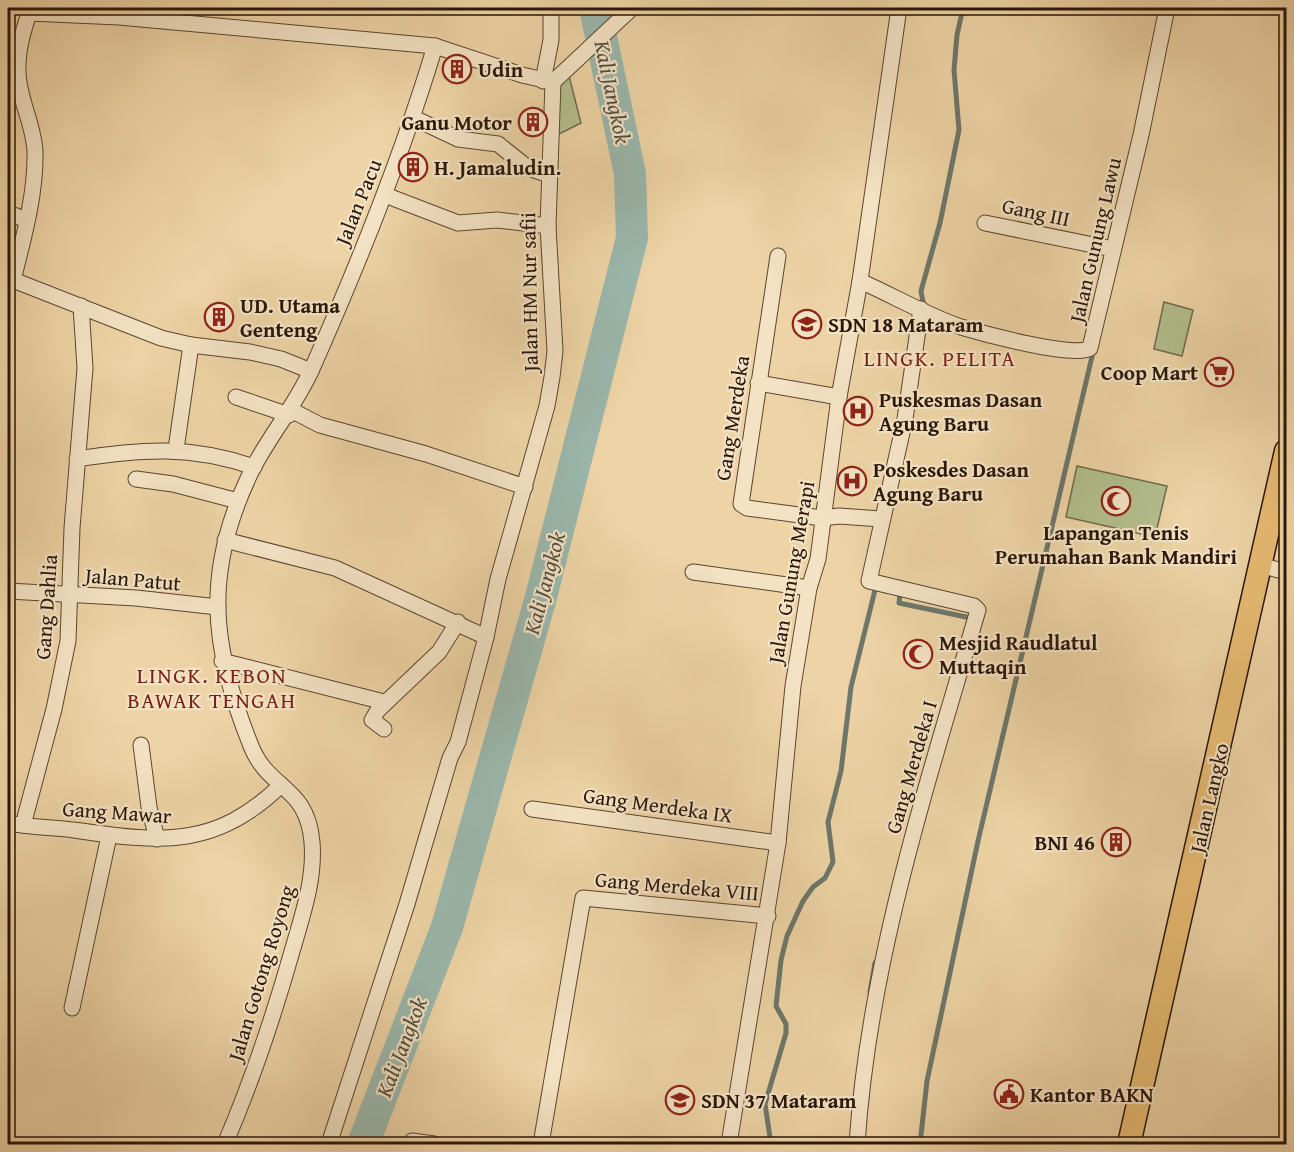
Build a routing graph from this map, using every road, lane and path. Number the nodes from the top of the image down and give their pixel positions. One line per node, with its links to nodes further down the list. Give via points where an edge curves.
1 (551, 8): 7 (street, Jalan HM Nur safii)
2 (632, 8): 7 (street)
3 (899, 8): 18 (street, Jalan Gunung Merapi)
4 (1167, 8): 15 (street, Jalan Gunung Lawu)
5 (30, 10): 6 (street); 12 (street, via 18,71 35,152)
6 (435, 46): 7 (street); 8 (street, Jalan Pacu)
7 (552, 79): 9 (street, Jalan HM Nur safii)
8 (414, 118): 9 (street, via 458,139 498,144 528,168); 10 (street, Jalan Pacu)
9 (549, 175): 14 (street, Jalan HM Nur safii)
10 (385, 195): 14 (street, via 458,224 497,220); 22 (street, Jalan Pacu)
11 (8, 213): 12 (street)
12 (27, 220): 17 (street)
13 (985, 223): 15 (street, Gang III)
14 (548, 226): 32 (street, Jalan HM Nur safii, via 555,351 547,406)
15 (1113, 249): 20 (street, Jalan Gunung Lawu, via 1093,343 1085,351 1014,340 960,326)
16 (778, 256): 23 (street, Gang Merdeka)
17 (10, 281): 19 (street)
18 (861, 281): 20 (street, Jalan Gunung Lawu); 25 (street, Jalan Gunung Merapi)
19 (81, 306): 21 (street, via 142,332); 29 (street, Gang Dahlia, via 85,368)
20 (924, 310): 35 (street, Gang Merdeka I, via 905,419)
21 (191, 345): 22 (street, via 250,352); 27 (street)
22 (311, 371): 26 (street, Jalan Gotong Royong)
23 (758, 383): 25 (street); 34 (street, Gang Merdeka, via 741,504)
24 (236, 397): 26 (street)
25 (839, 397): 34 (street, Jalan Gunung Merapi)
26 (290, 412): 30 (street, Jalan Gotong Royong); 32 (street, via 320,425 426,453)
27 (176, 449): 29 (street); 30 (street, via 229,458)
28 (1287, 451): 37 (main road, Jalan Langko)
29 (76, 459): 42 (street, Gang Dahlia)
30 (254, 467): 33 (street, Jalan Gotong Royong)
31 (136, 478): 33 (street)
32 (525, 487): 45 (street, Jalan HM Nur safii)
33 (238, 501): 36 (street, Jalan Gotong Royong)
34 (822, 518): 35 (street); 40 (street, Jalan Gunung Merapi, via 818,559)
35 (881, 519): 64 (street, Gang Merdeka I, via 876,582 978,610 898,893 868,1042)
36 (225, 540): 43 (street, Jalan Gotong Royong); 44 (street, via 335,567)
37 (1260, 565): 39 (street); 65 (main road, Jalan Langko)
38 (693, 572): 40 (street)
39 (1287, 572)
40 (809, 588): 55 (street, Jalan Gunung Merapi, via 793,687)
41 (8, 591): 42 (street, Jalan Patut)
42 (69, 595): 43 (street, Jalan Patut); 52 (street, Gang Dahlia, via 69,641 62,675)
43 (218, 607): 46 (street, Jalan Gotong Royong)
44 (458, 622): 45 (street); 47 (street, via 439,652)
45 (486, 637): 60 (street, via 458,742)
46 (222, 661): 47 (street); 50 (street, Jalan Gotong Royong, via 254,754)
47 (384, 702): 48 (street, via 372,720)
48 (384, 729)
49 (141, 745): 54 (street)
50 (281, 784): 54 (street, Gang Mawar, via 260,806 226,825 200,834); 59 (street, Jalan Gotong Royong, via 297,797 308,819 311,881 265,1041)
51 (532, 809): 55 (street, Gang Merdeka IX)
52 (15, 824): 53 (street, Gang Mawar)
53 (110, 836): 54 (street, Gang Mawar); 57 (street)
54 (157, 838)
55 (778, 843): 56 (street, Jalan Gunung Merapi)
56 (768, 916): 62 (street, Gang Merdeka VIII, via 583,898); 63 (street, Jalan Gunung Merapi)
57 (72, 1008)
58 (412, 1141): 61 (street)
59 (225, 1144)
60 (329, 1144)
61 (434, 1144)
62 (541, 1144)
63 (729, 1144)
64 (857, 1144)
65 (1129, 1144)

